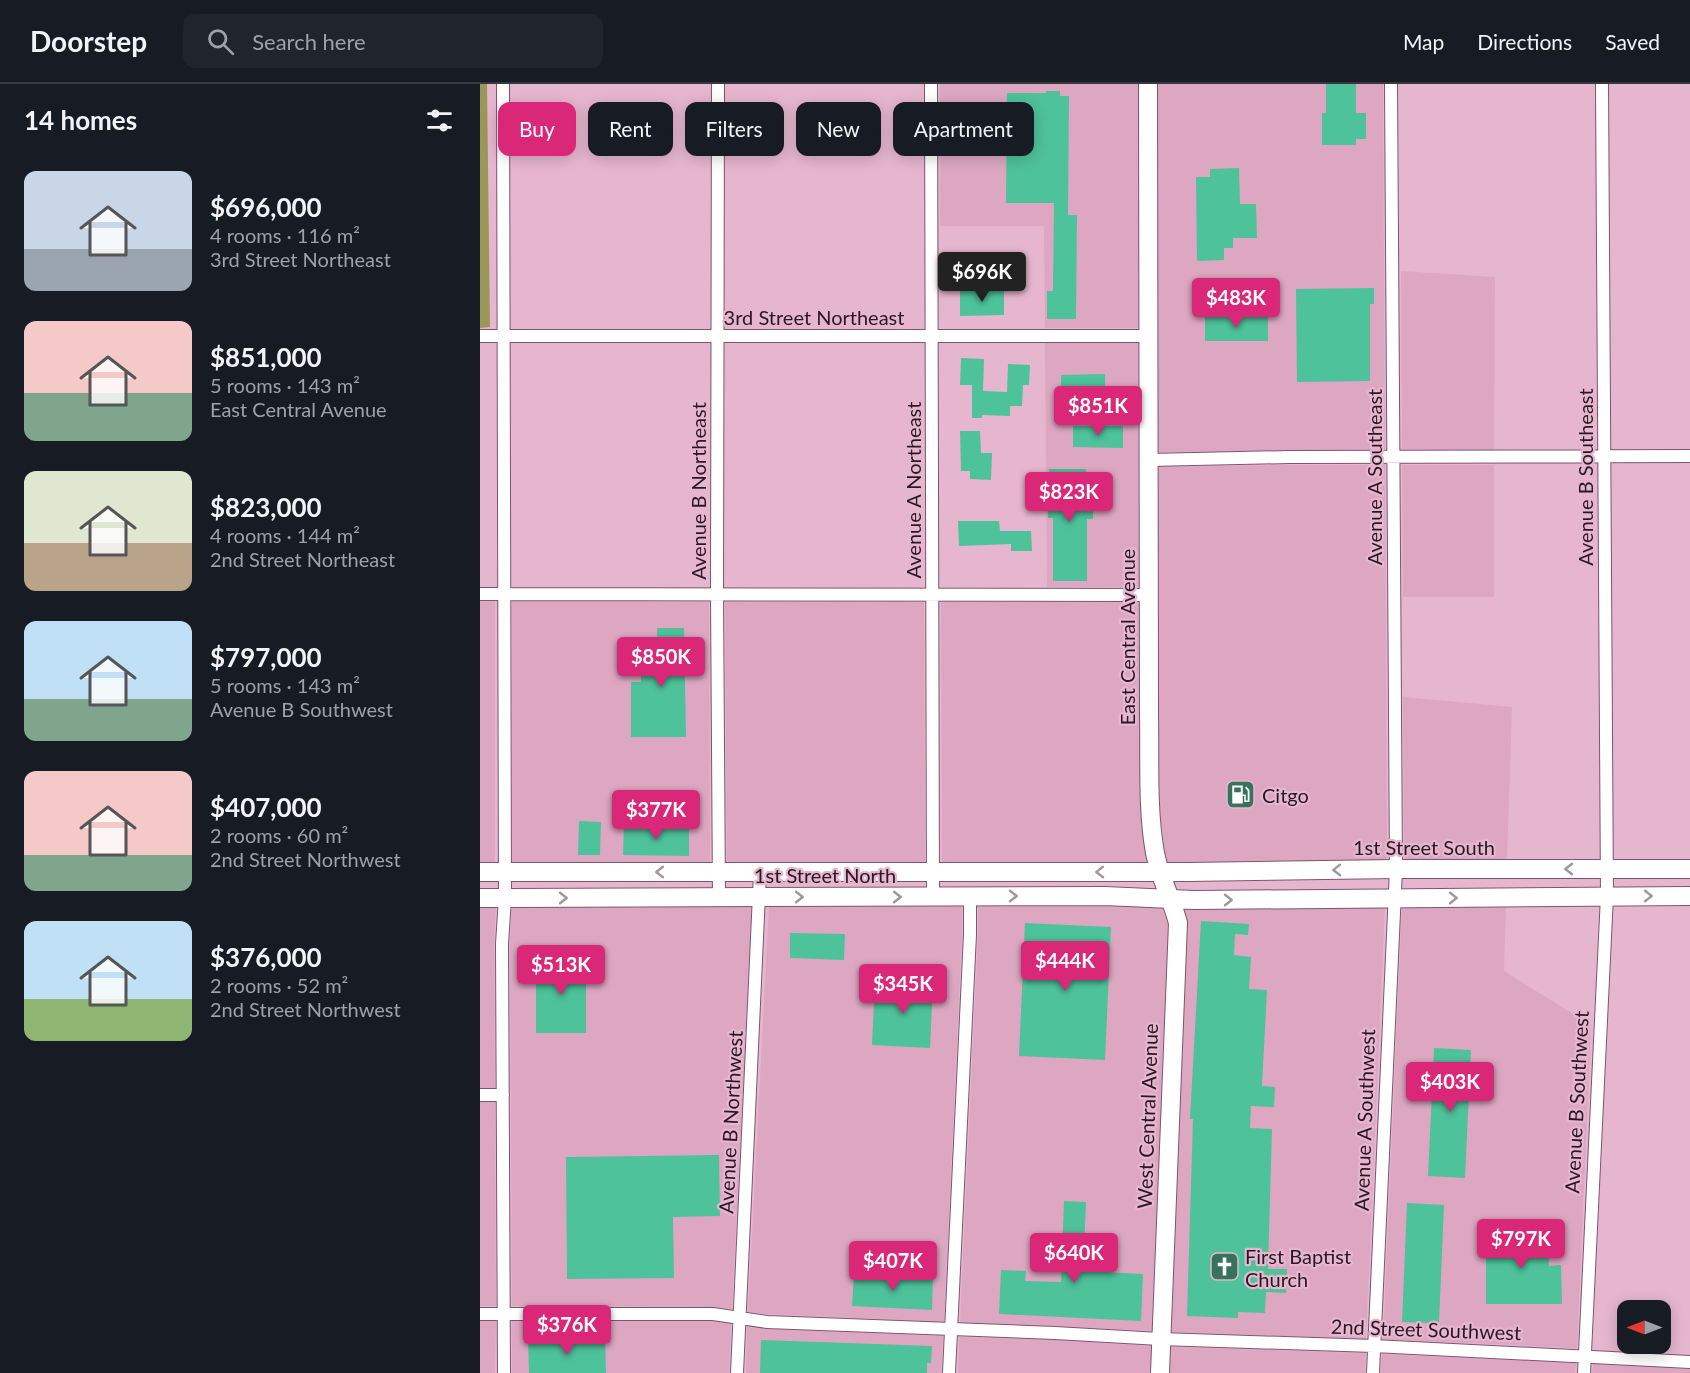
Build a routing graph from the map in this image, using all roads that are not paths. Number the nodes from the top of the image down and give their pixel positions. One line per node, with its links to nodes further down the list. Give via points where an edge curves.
1 (503, 84): 8 (street)
2 (718, 84): 9 (street, Avenue B Northeast)
3 (931, 84): 10 (street, Avenue A Northeast)
4 (1148, 84): 11 (main road, East Central Avenue)
5 (1391, 84): 14 (street, Avenue A Southeast)
6 (1602, 84): 13 (street, Avenue B Southeast)
7 (480, 336): 8 (street, 3rd Street Northeast)
8 (505, 336): 9 (street, 3rd Street Northeast); 17 (street)
9 (718, 336): 10 (street, 3rd Street Northeast); 18 (street, Avenue B Northeast)
10 (932, 336): 11 (street, 3rd Street Northeast); 19 (street, Avenue A Northeast)
11 (1149, 336): 15 (main road, East Central Avenue)
12 (1690, 456): 13 (street)
13 (1604, 457): 14 (street); 22 (street, Avenue B Southeast)
14 (1393, 458): 15 (street); 21 (street, Avenue A Southeast)
15 (1149, 460): 20 (main road, East Central Avenue)
16 (480, 594): 17 (street)
17 (504, 594): 18 (street); 26 (street)
18 (717, 594): 19 (street); 27 (street, Avenue B Northeast)
19 (932, 595): 20 (street); 29 (street, Avenue A Northeast)
20 (1149, 595): 24 (main road, East Central Avenue, via 1152,811)
21 (1396, 869): 22 (main road, 1st Street South, one-way to 21); 24 (main road, 1st Street South, one-way to 24); 38 (street, Avenue A Southwest)
22 (1606, 869): 23 (main road, 1st Street South); 30 (street, Avenue B Southwest)
23 (1690, 869)
24 (1159, 871): 29 (main road, 1st Street North, one-way to 29); 39 (main road, East Central Avenue)
25 (480, 872): 26 (main road, 1st Street North)
26 (504, 872): 27 (main road, 1st Street North, one-way to 26); 37 (street)
27 (718, 873): 28 (main road, 1st Street North); 32 (street, Avenue B Northeast)
28 (760, 873): 29 (main road, 1st Street North); 33 (street, Avenue B Northwest)
29 (934, 873): 34 (street, Avenue A Northeast)
30 (1607, 896): 31 (main road, one-way to 31); 38 (main road, one-way to 30); 48 (street, Avenue B Southwest)
31 (1690, 896)
32 (719, 897): 33 (main road, 1st Street North); 37 (main road, 1st Street North, one-way to 32)
33 (761, 897): 34 (main road, 1st Street North, one-way to 34); 44 (street, Avenue B Northwest)
34 (933, 897): 35 (main road, 1st Street North)
35 (970, 897): 39 (main road, 1st Street North, one-way to 39); 45 (street)
36 (480, 898): 37 (main road, 1st Street North)
37 (505, 898): 41 (street)
38 (1394, 898): 39 (main road, one-way to 38); 47 (street, Avenue A Southwest)
39 (1170, 899): 46 (main road, West Central Avenue, via 1178,923)
40 (480, 1095): 41 (street)
41 (503, 1095): 43 (street)
42 (480, 1314): 43 (street, 2nd Street Southwest)
43 (504, 1314): 44 (street, 2nd Street Southwest, via 714,1314); 50 (street)
44 (740, 1318): 45 (street, 2nd Street Southwest); 51 (street, Avenue B Northwest)
45 (952, 1330): 46 (street, 2nd Street Southwest); 52 (street)
46 (1160, 1339): 47 (street, 2nd Street Southwest); 53 (main road, West Central Avenue)
47 (1374, 1346): 48 (street, 2nd Street Southwest); 54 (street, Avenue A Southwest)
48 (1585, 1356): 49 (street, 2nd Street Southwest); 55 (street, Avenue B Southwest)
49 (1690, 1362)
50 (504, 1373)
51 (738, 1373)
52 (949, 1373)
53 (1160, 1373)
54 (1373, 1373)
55 (1584, 1373)

